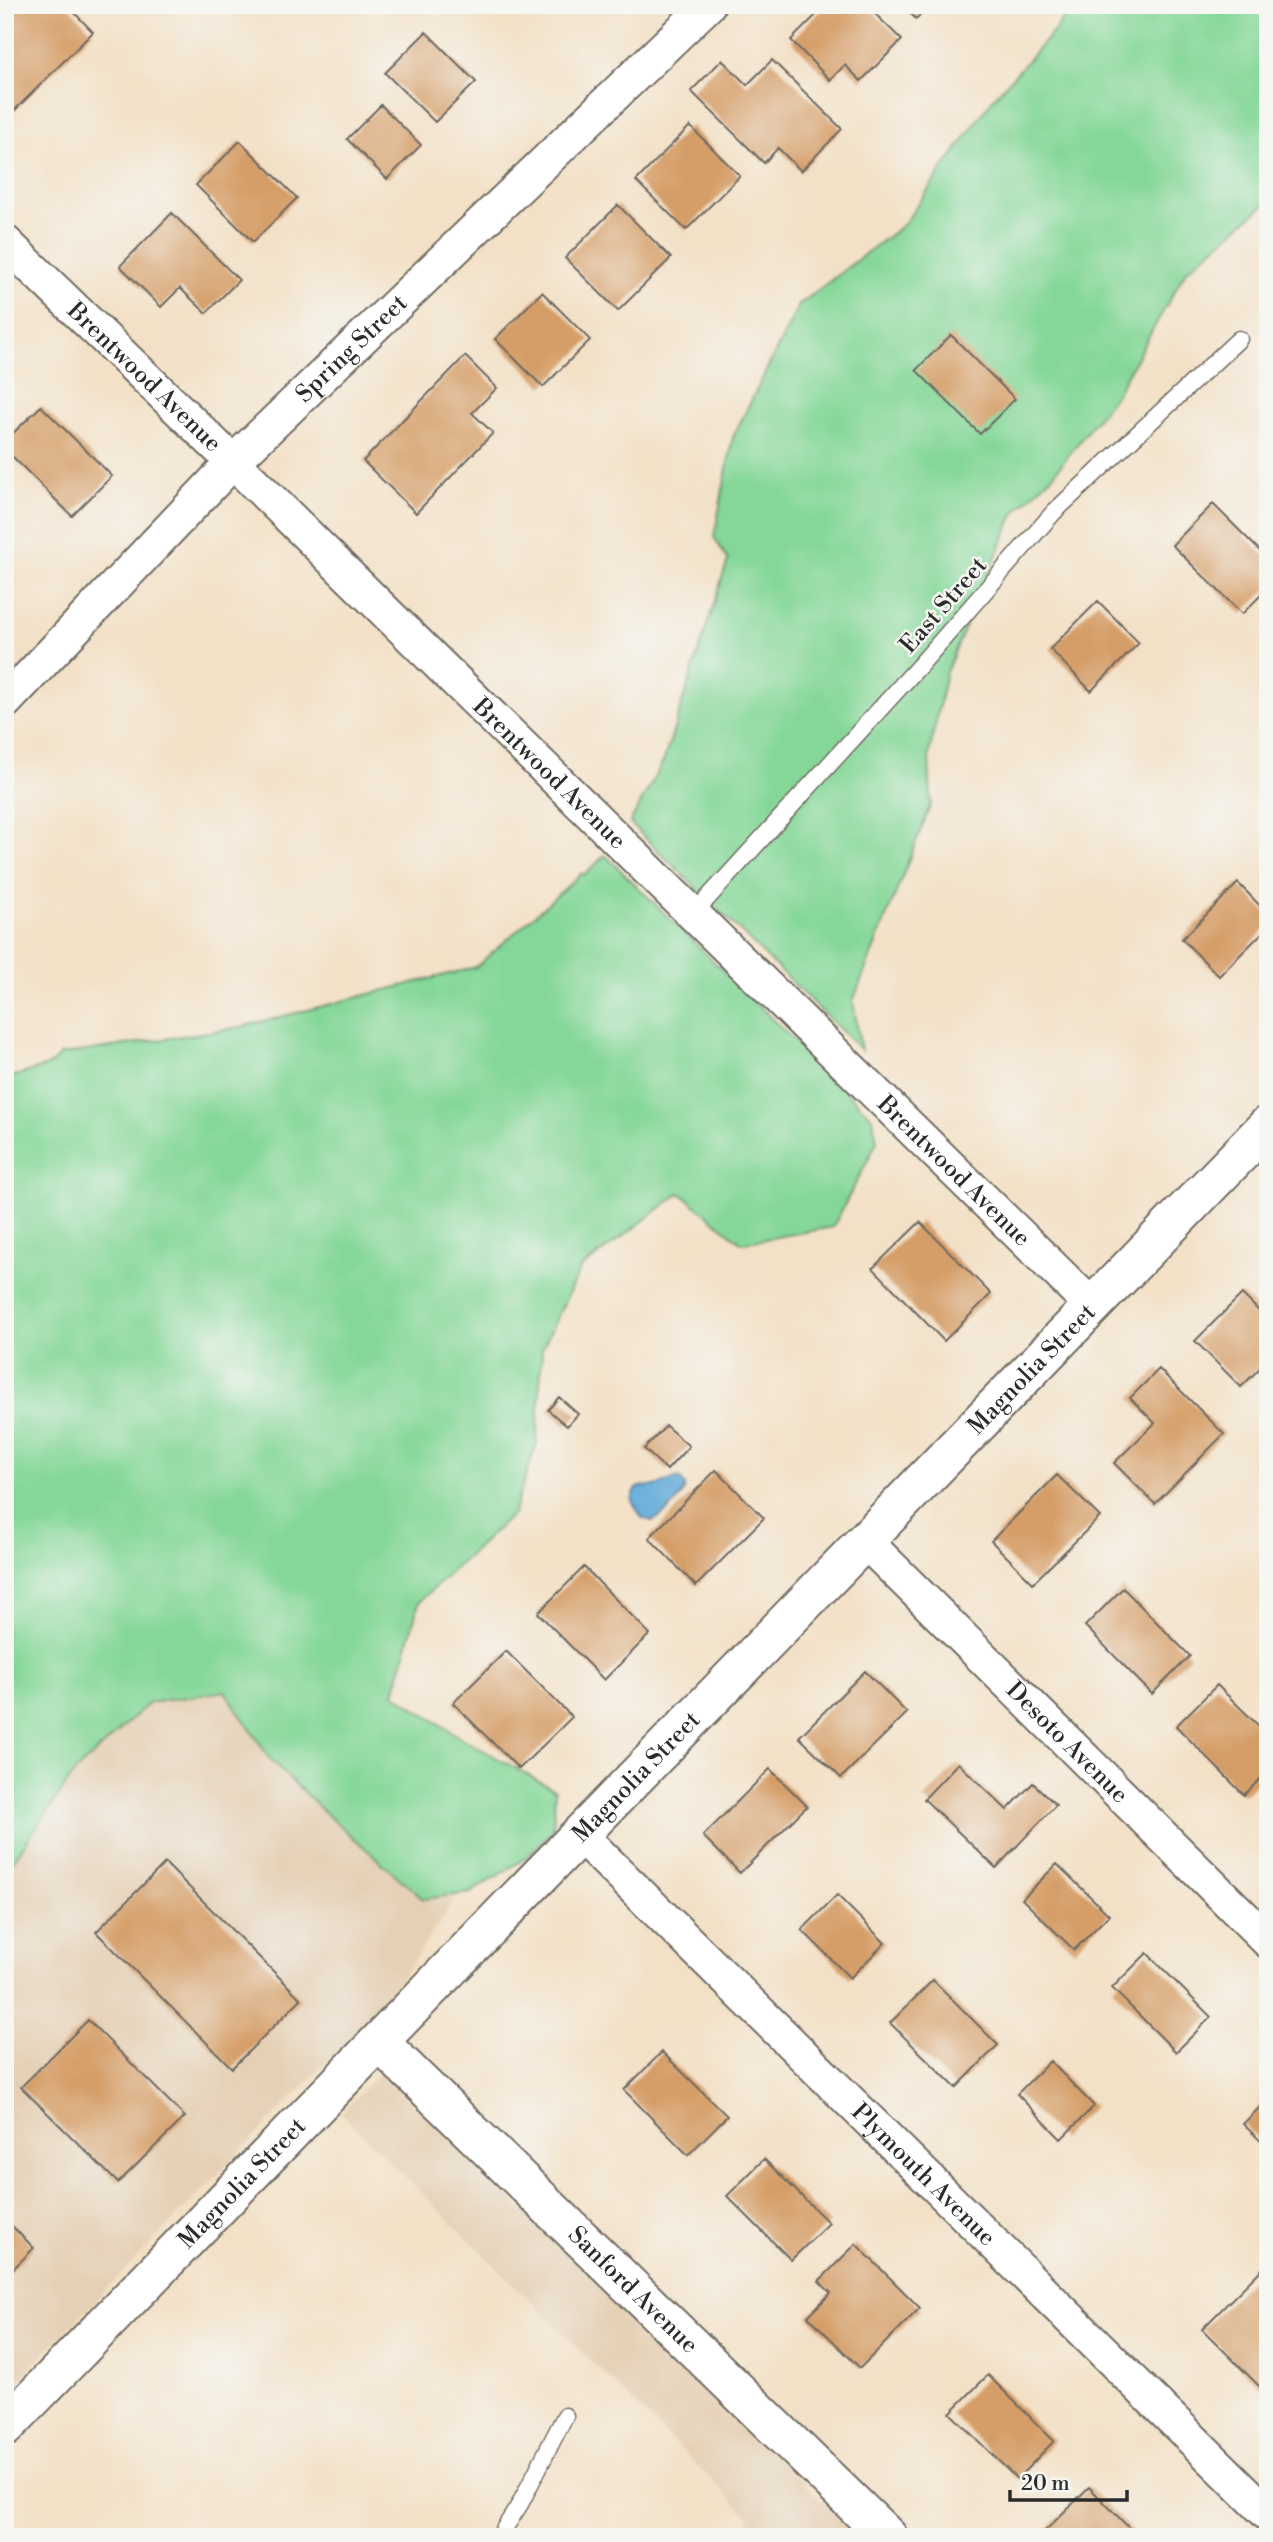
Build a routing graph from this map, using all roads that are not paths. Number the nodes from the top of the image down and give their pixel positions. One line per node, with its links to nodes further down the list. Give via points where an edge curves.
1 (708, 5): 4 (street, Spring Street)
2 (5, 242): 4 (street, Brentwood Avenue)
3 (1239, 339): 6 (lane, East Street, via 1054,512)
4 (233, 462): 5 (street, Spring Street); 6 (street, Brentwood Avenue)
5 (5, 702)
6 (694, 914): 8 (street, Brentwood Avenue)
7 (1268, 1125): 8 (street, Magnolia Street)
8 (1092, 1306): 9 (street, Magnolia Street)
9 (866, 1542): 10 (street, Magnolia Street); 11 (street, Desoto Avenue)
10 (580, 1835): 12 (street, Magnolia Street); 15 (street, Plymouth Avenue)
11 (1268, 1941)
12 (379, 2042): 14 (street, Magnolia Street); 17 (street, Sanford Avenue)
13 (565, 2416): 16 (lane)
14 (5, 2427)
15 (1268, 2514)
16 (499, 2537)
17 (888, 2537)

